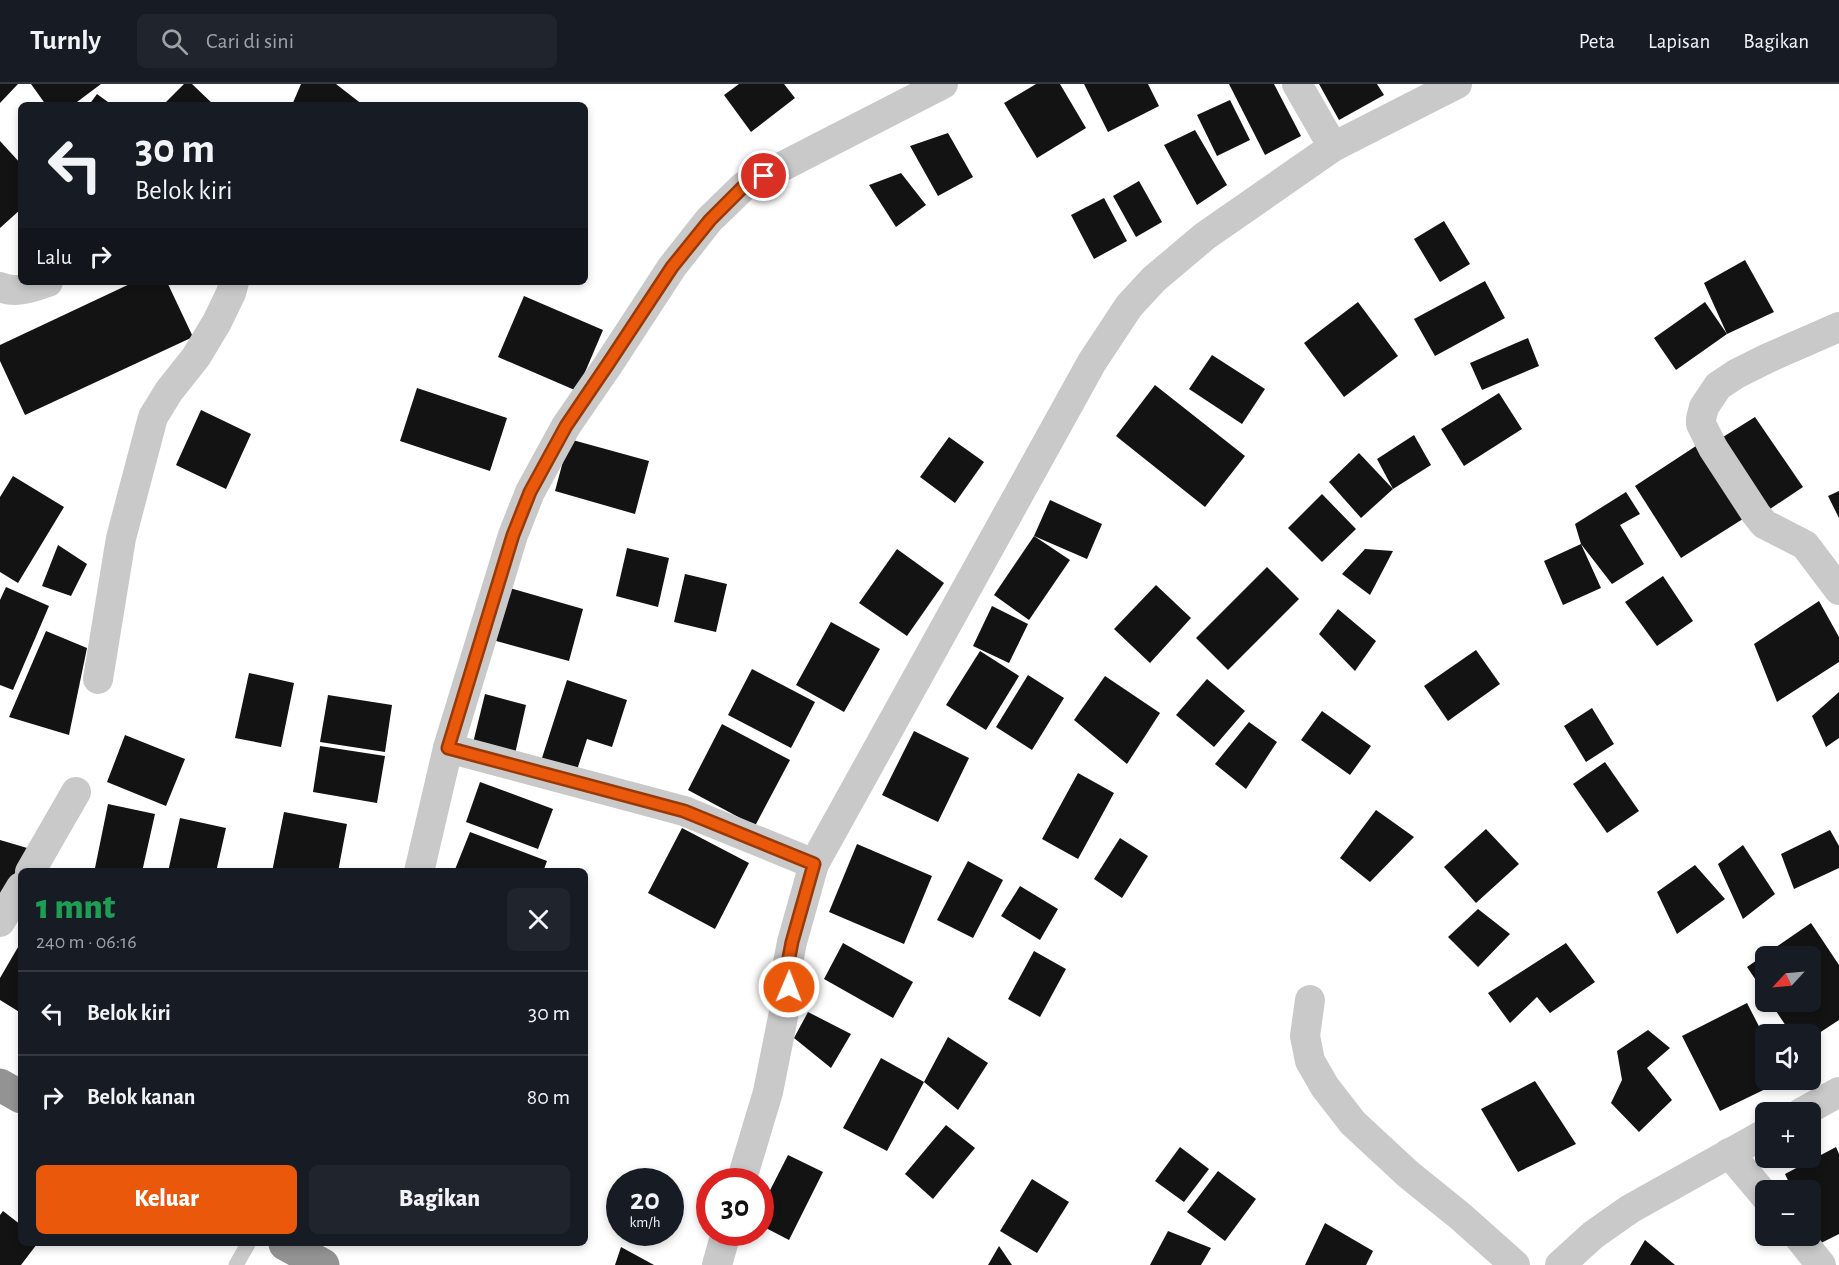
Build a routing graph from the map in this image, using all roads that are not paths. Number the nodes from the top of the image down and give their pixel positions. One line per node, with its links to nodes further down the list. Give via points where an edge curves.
1 (943, 84): 11 (street, via 744,186 672,267 566,426 530,492 513,535)
2 (1297, 84): 4 (street)
3 (1457, 84): 4 (street)
4 (1333, 147): 13 (street, via 1205,236 1129,306 1092,362)
5 (39, 285): 7 (street, via 25,290)
6 (233, 285): 10 (street, via 217,322 153,417 121,538)
7 (0, 287)
8 (1839, 327): 9 (street, via 1718,386 1704,407 1701,424 1764,524 1805,545)
9 (1839, 590)
10 (98, 679)
11 (448, 748): 13 (street, via 684,811); 15 (street)
12 (76, 792): 14 (street)
13 (814, 864): 25 (street, via 792,942 789,987 768,1092)
14 (32, 868)
15 (421, 868)
16 (18, 891): 17 (street)
17 (0, 922)
18 (1310, 1000): 34 (street, via 1305,1036 1310,1061 1325,1087 1353,1123)
19 (0, 1085): 21 (highway)
20 (1839, 1092): 22 (street)
21 (18, 1095)
22 (1821, 1102)
23 (1755, 1139): 24 (street)
24 (1729, 1153): 26 (street); 35 (street, via 1630,1209)
25 (745, 1168)
26 (1755, 1184)
27 (247, 1246): 31 (lane)
28 (289, 1246): 32 (highway)
29 (722, 1246): 33 (street)
30 (1806, 1246): 36 (street)
31 (236, 1265)
32 (323, 1265)
33 (717, 1265)
34 (1515, 1265)
35 (1560, 1265)
36 (1821, 1265)

